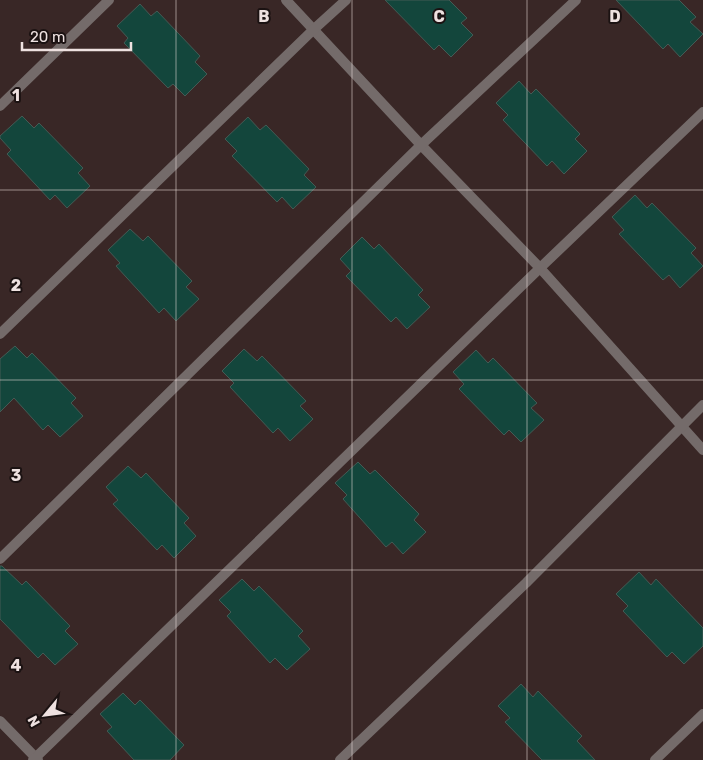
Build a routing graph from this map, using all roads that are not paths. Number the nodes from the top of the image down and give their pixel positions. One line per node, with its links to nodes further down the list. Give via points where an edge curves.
1 (109, 0): 6 (street)
2 (286, 0): 5 (street)
3 (346, 0): 5 (street)
4 (576, 0): 8 (street)
5 (313, 30): 8 (street); 10 (street)
6 (0, 106)
7 (703, 112): 9 (street)
8 (421, 145): 9 (street); 14 (street)
9 (540, 268): 12 (street); 17 (street)
10 (0, 334)
11 (703, 405): 12 (street)
12 (682, 425): 13 (street); 18 (street, via 526,583)
13 (703, 450)
14 (0, 559)
15 (703, 714): 19 (street)
16 (0, 721): 17 (street)
17 (35, 759)
18 (340, 760)
19 (655, 760)

